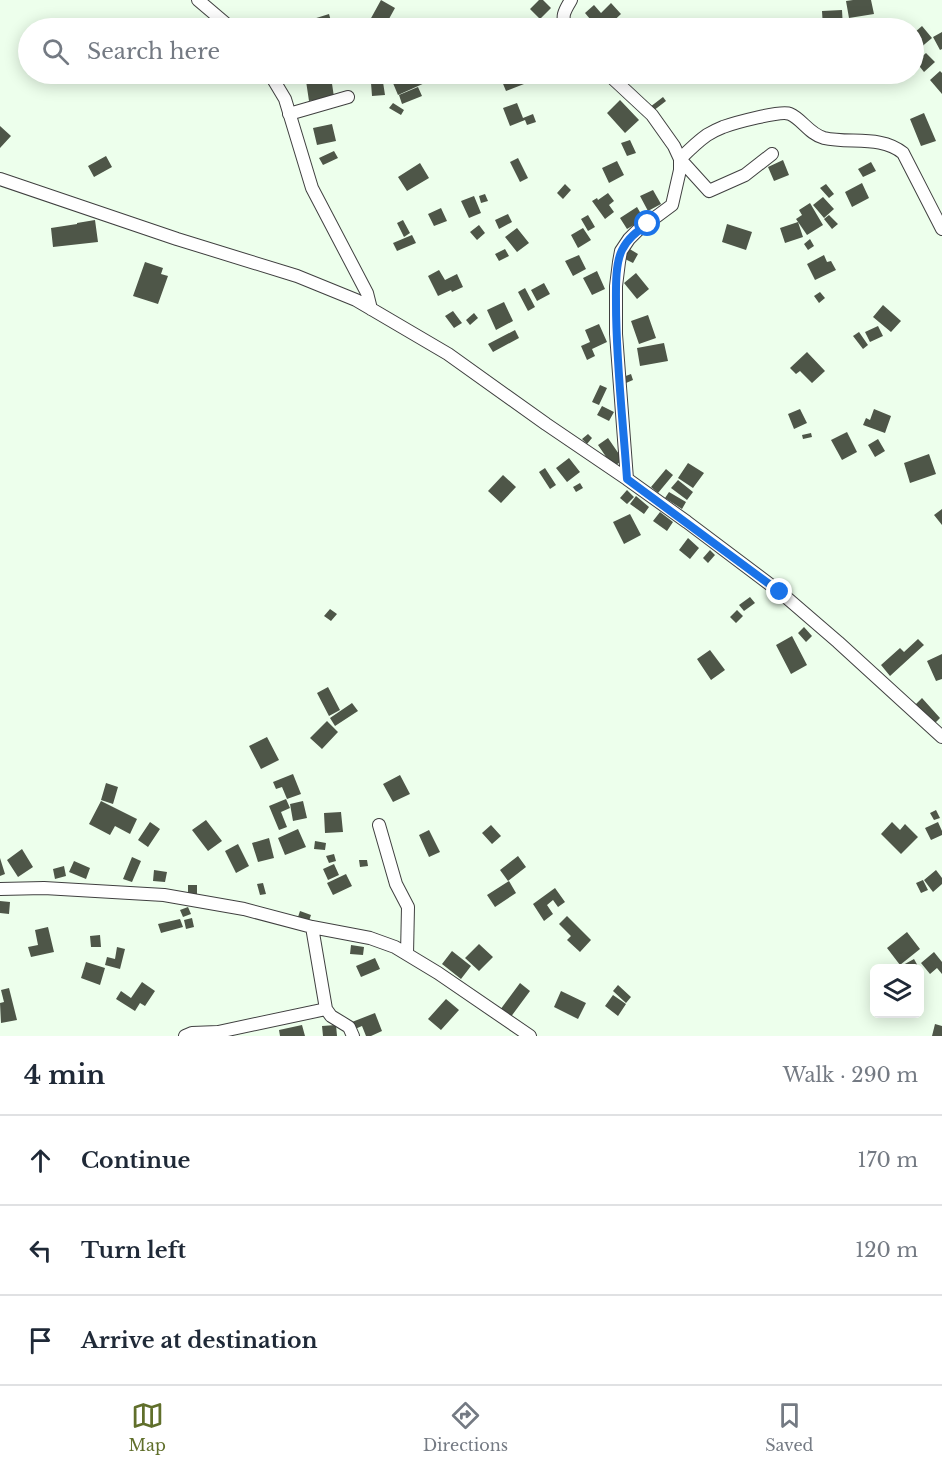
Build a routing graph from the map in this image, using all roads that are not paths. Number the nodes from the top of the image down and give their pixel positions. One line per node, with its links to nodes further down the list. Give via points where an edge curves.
1 (198, 0): 3 (street)
2 (571, 0): 4 (street)
3 (219, 18)
4 (563, 18)
5 (276, 84): 8 (street)
6 (619, 84): 10 (street, via 652,115)
7 (348, 97): 8 (street)
8 (289, 114): 13 (street, via 312,188 367,293)
9 (772, 154): 10 (street, via 745,175 709,191)
10 (680, 159): 12 (street, via 723,127 767,115 790,114 822,138 896,147 903,153); 14 (street, via 672,205 629,239 619,262 616,334)
11 (0, 179): 13 (street, via 297,276)
12 (942, 229)
13 (371, 309): 14 (street, via 448,354)
14 (627, 479): 15 (street, via 780,592)
15 (942, 737)
16 (379, 825): 19 (street, via 396,884 408,907)
17 (0, 889): 18 (street, via 164,895 244,909)
18 (312, 927): 19 (street, via 370,938); 20 (street)
19 (407, 954): 23 (street)
20 (326, 1009): 21 (street); 22 (street, via 349,1027)
21 (185, 1036)
22 (353, 1036)
23 (530, 1036)

